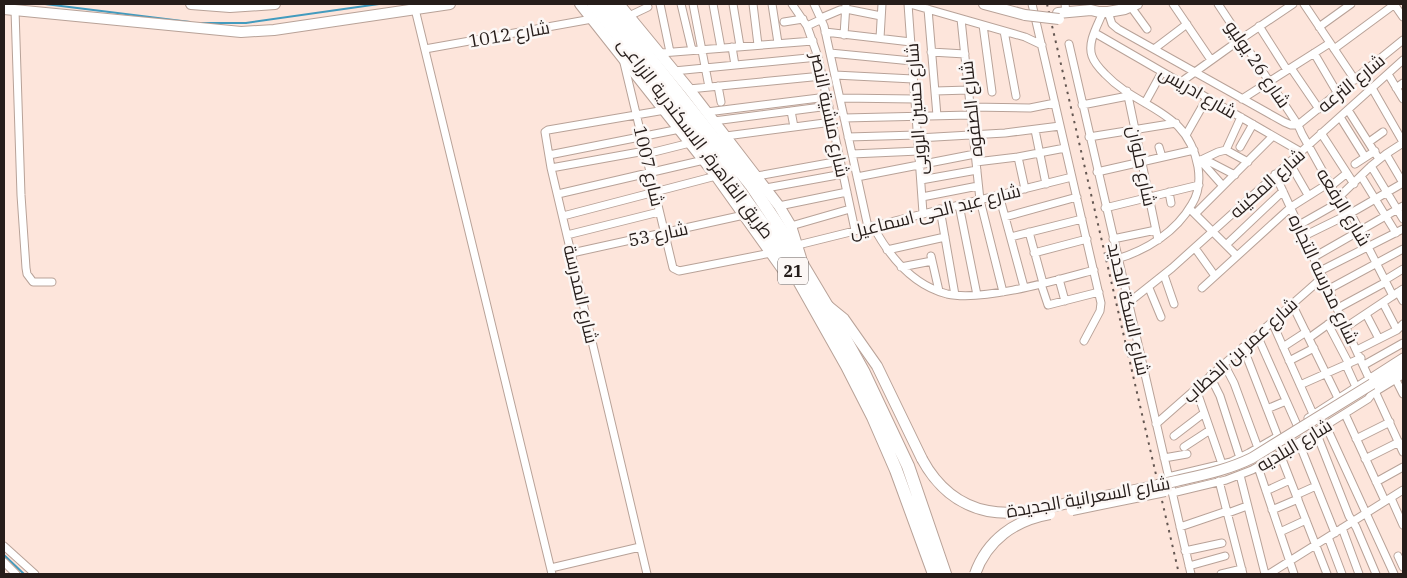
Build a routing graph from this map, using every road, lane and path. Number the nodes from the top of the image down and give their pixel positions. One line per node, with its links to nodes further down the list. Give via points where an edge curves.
1 (190, 4): 27 (main road)
2 (276, 4): 28 (main road)
3 (450, 4): 33 (main road)
4 (580, 4): 43 (main road)
5 (593, 4): 274 (highway, طريق القاهرة, الاسكندرية الزراعى / 21, via 737,186)
6 (607, 4): 267 (highway, طريق القاهرة, الاسكندرية الزراعى / 21, via 746,178)
7 (619, 4): 39 (main road)
8 (660, 4): 73 (street)
9 (681, 4): 71 (street)
10 (693, 4): 69 (street)
11 (712, 4): 67 (street)
12 (733, 4): 66 (street)
13 (753, 4): 63 (street)
14 (772, 4): 61 (street)
15 (792, 4): 46 (street, شارع منشية النصر)
16 (814, 4): 42 (street, شارع منشية النصر)
17 (882, 4): 40 (street)
18 (909, 4): 34 (street); 60 (street, شارع حسين الروبى)
19 (984, 4): 35 (main road)
20 (1005, 4): 35 (main road)
21 (1173, 4): 47 (street)
22 (1218, 4): 58 (street, شارع 26 يوليو)
23 (1293, 4): 49 (street)
24 (1304, 4): 50 (street)
25 (1352, 4): 50 (street)
26 (1395, 4): 41 (street); 65 (street)
27 (210, 5): 28 (main road)
28 (230, 5)
29 (1134, 5): 38 (main road); 51 (street)
30 (846, 6): 40 (street); 42 (street); 55 (street)
31 (648, 7): 39 (street)
32 (1083, 7): 37 (main road); 38 (main road)
33 (415, 9): 36 (main road, via 241,32); 68 (street)
34 (928, 9): 44 (street); 72 (street)
35 (1029, 9): 37 (main road); 64 (street, شارع السكة الحديد)
36 (9, 10): 277 (street, via 26,268 33,282)
37 (1062, 12): 38 (main road, via 1092,16)
38 (1103, 12): 53 (street); 70 (street, via 1116,28)
39 (629, 16): 73 (main road)
40 (881, 16): 56 (street)
41 (1403, 17)
42 (821, 18): 46 (street); 54 (street, شارع منشية النصر)
43 (592, 19): 68 (street, شارع 1012); 78 (main road)
44 (961, 19): 48 (street); 76 (street, شارع الصفوه)
45 (784, 22): 46 (street)
46 (805, 23): 57 (street, شارع منشية النصر)
47 (1187, 24): 70 (street); 79 (street)
48 (982, 25): 52 (street); 103 (street)
49 (1260, 26): 58 (street); 84 (street)
50 (1319, 26): 65 (street)
51 (1147, 29)
52 (1004, 31): 64 (street); 106 (street)
53 (1095, 32): 86 (street, شارع ادريس); 104 (street, via 1090,48 1092,56)
54 (826, 34): 55 (street); 57 (street); 74 (street, شارع منشية النصر)
55 (844, 35): 56 (street)
56 (880, 38): 60 (street)
57 (813, 39): 61 (street); 77 (street, شارع منشية النصر)
58 (1241, 39): 79 (street); 94 (street, شارع 26 يوليو)
59 (1403, 40): 92 (street, شارع الترعه)
60 (911, 42): 81 (street, شارع حسين الروبى)
61 (778, 43): 63 (street)
62 (1069, 44): 116 (street, شارع السكة الحديد)
63 (758, 45): 66 (street)
64 (1042, 46): 115 (street, شارع السكة الحديد)
65 (1332, 46): 75 (street); 92 (street)
66 (736, 47): 67 (street); 82 (street)
67 (720, 48): 69 (street)
68 (425, 49): 385 (street)
69 (703, 49): 71 (street); 83 (street)
70 (1154, 49): 87 (street)
71 (692, 50): 73 (street)
72 (931, 52): 76 (street); 102 (street)
73 (665, 53): 85 (main road)
74 (830, 53): 81 (street); 88 (street, شارع منشية النصر)
75 (1314, 53): 84 (street); 105 (street)
76 (965, 54): 101 (street, شارع الصفوه)
77 (818, 57): 82 (street); 90 (street, شارع منشية النصر)
78 (623, 58): 119 (main road); 124 (street, شارع 1007)
79 (1211, 60): 87 (street)
80 (1403, 60): 89 (street, شارع المكينه)
81 (912, 61): 91 (street, شارع حسين الروبى)
82 (735, 65): 83 (street)
83 (706, 68): 85 (street); 97 (street)
84 (1289, 69): 94 (street); 118 (street)
85 (674, 71): 100 (main road)
86 (1162, 72): 93 (street, شارع ادريس); 114 (street)
87 (1195, 72): 93 (street); 111 (street)
88 (835, 74): 91 (street); 108 (street, شارع منشية النصر)
89 (1388, 74): 98 (street, شارع المكينه); 99 (street)
90 (822, 76): 96 (street); 107 (street, شارع منشية النصر)
91 (914, 79): 110 (street, شارع حسين الروبى)
92 (1355, 80): 105 (street, شارع الترعه)
93 (1181, 82): 109 (street, شارع ادريس)
94 (1270, 82): 111 (street); 134 (street, شارع 26 يوليو)
95 (1403, 83): 99 (street)
96 (718, 86): 97 (street); 113 (street)
97 (708, 87): 100 (street)
98 (1372, 88): 120 (street, شارع المكينه); 152 (street)
99 (1396, 88): 112 (street)
100 (689, 89): 123 (main road)
101 (969, 90): 102 (street); 122 (street, شارع الصفوه)
102 (935, 92): 125 (street)
103 (992, 92)
104 (1127, 94): 114 (street); 116 (street); 139 (street, شارع حلوان)
105 (1338, 94): 118 (street, شارع الترعه)
106 (1016, 96)
107 (827, 97): 117 (street, شارع منشية النصر); 123 (street)
108 (840, 98): 110 (street); 128 (street, شارع منشية النصر)
109 (1207, 98): 129 (street, شارع ادريس); 143 (street)
110 (915, 99): 126 (street, شارع حسين الروبى)
111 (1242, 99): 134 (street, via 1284,122)
112 (1403, 100)
113 (721, 102)
114 (1145, 103): 132 (street)
115 (1055, 104): 122 (street); 135 (street, شارع السكة الحديد)
116 (1082, 105): 149 (street, شارع السكة الحديد)
117 (829, 106): 121 (street); 131 (street, شارع منشية النصر)
118 (1319, 109): 134 (street, شارع الترعه)
119 (664, 110): 124 (street, شارع المدرسة); 137 (main road)
120 (1348, 110): 127 (street, شارع المكينه); 150 (street)
121 (791, 111): 130 (street); 136 (street)
122 (971, 111): 125 (street); 142 (street, شارع الصفوه)
123 (707, 112): 130 (main road)
124 (637, 115): 146 (street, شارع 1007); 166 (street, شارع المدرسة, via 546,130)
125 (937, 116): 126 (street)
126 (916, 117): 128 (street); 148 (street, شارع حسين الروبى)
127 (1340, 117): 141 (street, شارع المكينه); 170 (street)
128 (844, 118): 147 (street, شارع منشية النصر)
129 (1241, 118): 133 (street, شارع ادريس); 158 (street)
130 (714, 121): 144 (main road)
131 (832, 122): 136 (street); 173 (street, شارع منشية النصر)
132 (1176, 123): 139 (street); 143 (street)
133 (1253, 124): 145 (street, شارع ادريس); 155 (street)
134 (1298, 125): 154 (street, شارع 26 يوليو)
135 (1060, 126): 138 (street); 156 (street, شارع السكة الحديد)
136 (794, 127): 144 (street)
137 (680, 129): 146 (street); 151 (main road)
138 (1035, 130): 142 (street); 163 (street)
139 (1135, 130): 149 (street); 175 (street, شارع حلوان)
140 (1382, 132): 150 (street)
141 (1321, 134): 154 (street, شارع المكينه); 185 (street)
142 (973, 135): 148 (street); 165 (street, شارع الصفوه)
143 (1186, 135): 157 (street)
144 (726, 136): 190 (main road)
145 (1273, 136): 161 (street, شارع ادريس); 176 (street)
146 (642, 137): 162 (street, شارع 1007); 166 (street)
147 (848, 137): 148 (street); 164 (street, شارع منشية النصر)
148 (918, 137): 159 (street, شارع حسين الروبى)
149 (1089, 137): 184 (street, شارع السكة الحديد)
150 (1369, 142): 160 (street)
151 (690, 143): 162 (street); 171 (main road)
152 (1403, 143): 167 (street)
153 (1159, 146): 169 (street)
154 (1308, 146): 161 (street, شارع المكينه); 198 (street, شارع الرفعه)
155 (1240, 147)
156 (1065, 148): 163 (street); 193 (street, شارع السكة الحديد)
157 (1194, 150): 169 (street); 172 (street)
158 (1226, 150): 172 (street); 176 (street)
159 (919, 151): 164 (street); 178 (street, شارع حسين الروبى)
160 (1375, 151): 167 (street); 170 (street)
161 (1300, 152): 177 (street, شارع المكينه)
162 (645, 153): 181 (street); 183 (street, شارع 1007)
163 (1040, 153): 168 (street); 196 (street)
164 (852, 154): 192 (street, شارع منشية النصر)
165 (975, 154): 174 (street, شارع الصفوه); 178 (street)
166 (548, 155): 181 (street, شارع المدرسة)
167 (1383, 156): 180 (street); 195 (street)
168 (1018, 157): 174 (street); 203 (street)
169 (1162, 157): 175 (street)
170 (1364, 158): 179 (street)
171 (704, 160): 183 (street); 189 (main road)
172 (1200, 160): 188 (street); 197 (street); 201 (street)
173 (840, 161): 186 (street, شارع منشية النصر); 190 (street)
174 (976, 162): 182 (street, شارع الصفوه)
175 (1142, 162): 184 (street); 214 (street, شارع حلوان)
176 (1248, 162): 188 (street)
177 (1290, 162): 187 (street, شارع المكينه); 211 (street)
178 (920, 164): 192 (street); 194 (street, شارع حسين الروبى)
179 (1354, 164)
180 (1371, 166): 191 (street); 208 (street)
181 (551, 168): 209 (street, شارع المدرسة)
182 (977, 170): 194 (street); 200 (street, شارع الصفوه)
183 (650, 172): 205 (street, شارع 1007); 209 (street)
184 (1097, 172): 222 (street, شارع السكة الحديد)
185 (1347, 173): 198 (street); 199 (street)
186 (843, 174): 202 (street); 206 (street, شارع منشية النصر)
187 (1275, 174): 204 (street, شارع مدرسه التجاره); 244 (street, شارع المكينه)
188 (1235, 175): 201 (street)
189 (716, 176): 205 (street); 230 (main road)
190 (757, 176): 202 (main road)
191 (1361, 176): 199 (street); 216 (street)
192 (857, 177): 238 (street, شارع منشية النصر)
193 (1072, 177): 196 (street, شارع عبد الحى اسماعيل); 213 (street, شارع السكة الحديد)
194 (921, 180): 212 (street, شارع حسين الروبى)
195 (1403, 183): 208 (street)
196 (1046, 184): 203 (street, شارع عبد الحى اسماعيل)
197 (1198, 184): 207 (street); 227 (street)
198 (1330, 184): 211 (street); 215 (street, شارع الرفعه)
199 (1354, 184): 215 (street)
200 (978, 186): 212 (street); 217 (street, شارع الصفوه)
201 (1223, 186): 227 (street)
202 (766, 188): 220 (main road)
203 (1025, 188): 210 (street, شارع عبد الحى اسماعيل)
204 (1283, 191): 221 (street, شارع مدرسه التجاره); 254 (street)
205 (655, 192): 226 (street, شارع 1007); 231 (street)
206 (847, 192): 220 (street); 224 (street, شارع منشية النصر)
207 (1169, 192): 214 (street); 218 (street)
208 (1387, 192): 216 (street); 223 (street)
209 (558, 194): 231 (street, شارع المدرسة)
210 (999, 195): 217 (street, شارع عبد الحى اسماعيل); 233 (street)
211 (1308, 196): 221 (street)
212 (922, 197): 228 (street, شارع حسين الروبى)
213 (1077, 197): 233 (street); 234 (street, شارع السكة الحديد)
214 (1149, 197): 222 (street); 241 (street, شارع حلوان)
215 (1340, 199): 229 (street, شارع الرفعه); 236 (street)
216 (1375, 199): 229 (street); 232 (street)
217 (980, 200): 219 (street, شارع عبد الحى اسماعيل); 284 (street, شارع الصفوه)
218 (1171, 203)
219 (959, 205): 225 (street, شارع عبد الحى اسماعيل); 288 (street)
220 (779, 206): 237 (main road)
221 (1290, 207): 236 (street, شارع مدرسه التجاره); 263 (street)
222 (1105, 208): 252 (street, شارع السكة الحديد)
223 (1400, 208): 232 (street); 235 (street)
224 (850, 209): 237 (street); 240 (street, شارع منشية النصر)
225 (940, 209): 228 (street, شارع عبد الحى اسماعيل); 249 (street)
226 (660, 212): 242 (street, شارع 1007); 247 (street)
227 (1192, 212): 244 (street); 253 (street)
228 (923, 213): 238 (street, شارع عبد الحى اسماعيل)
229 (1351, 213): 245 (street, شارع الرفعه); 248 (street)
230 (744, 215): 242 (street, شارع 53); 261 (main road)
231 (563, 216): 247 (street, شارع المدرسة)
232 (1386, 217): 245 (street); 246 (street)
233 (1005, 218): 250 (street)
234 (1082, 218): 243 (street); 251 (street, شارع السكة الحديد)
235 (1403, 219)
236 (1299, 225): 248 (street, شارع مدرسه التجاره)
237 (792, 226): 255 (main road)
238 (870, 226): 240 (street, شارع عبد الحى اسماعيل); 259 (street, شارع منشية النصر)
239 (1403, 228): 246 (street, شارع عمر بن الخطاب)
240 (855, 230): 255 (street, شارع عبد الحى اسماعيل)
241 (1156, 230): 252 (street); 253 (street, شارع حلوان)
242 (664, 232): 260 (street, شارع 53); 261 (street, شارع 1007, via 673,268 679,271)
243 (1029, 232): 250 (street); 262 (street)
244 (1212, 232): 254 (street); 256 (street, شارع المكينه)
245 (1360, 232): 257 (street, شارع الرفعه); 264 (street)
246 (1396, 232): 257 (street, شارع عمر بن الخطاب)
247 (567, 235): 260 (street, شارع المدرسة)
248 (1304, 236): 264 (street, شارع مدرسه التجاره)
249 (945, 237): 259 (street); 287 (street)
250 (1010, 237): 279 (street)
251 (1087, 239): 262 (street); 269 (street, شارع السكة الحديد)
252 (1113, 239): 265 (street, شارع السكة الحديد)
253 (1158, 240): 265 (street)
254 (1226, 245): 263 (street)
255 (798, 246): 267 (main road)
256 (1195, 248): 272 (street, شارع المكينه); 273 (street)
257 (1368, 248): 266 (street, شارع الرفعه); 271 (street, شارع عمر بن الخطاب)
258 (1403, 249): 266 (street)
259 (887, 250): 268 (street, شارع منشية النصر)
260 (572, 253): 377 (street, شارع المدرسة)
261 (771, 253): 274 (main road, via 786,273)
262 (1034, 253): 278 (street)
263 (1237, 256): 273 (street)
264 (1314, 257): 271 (street, شارع مدرسه التجاره)
265 (1117, 259): 291 (street, شارع السكة الحديد)
266 (1377, 264): 276 (street, شارع الرفعه); 282 (street)
267 (803, 266): 295 (highway, طريق القاهرة, الاسكندرية الزراعى / 21)
268 (902, 267): 283 (street, شارع منشية النصر); 283 (street, via 932,259)
269 (1094, 270): 275 (street, شارع منشية النصر); 285 (street, شارع السكة الحديد)
270 (1403, 270): 276 (street)
271 (1322, 274): 282 (street, شارع مدرسه التجاره); 294 (street, شارع عمر بن الخطاب)
272 (1164, 275): 280 (street, شارع المكينه); 293 (street)
273 (1215, 276): 281 (street)
274 (798, 279): 390 (highway, طريق القاهرة, الاسكندرية الزراعى / 21, via 873,417)
275 (1059, 279): 278 (street, شارع منشية النصر); 289 (street)
276 (1386, 281): 286 (street, شارع الرفعه); 296 (street)
277 (52, 282)
278 (1042, 283): 279 (street, شارع منشية النصر); 289 (street, via 1048,305)
279 (1024, 287): 284 (street, شارع منشية النصر)
280 (1149, 288): 291 (street, شارع المكينه); 298 (street)
281 (1202, 288)
282 (1329, 289): 296 (street, شارع مدرسه التجاره)
283 (939, 291): 287 (street, شارع منشية النصر)
284 (1003, 292): 288 (street, شارع منشية النصر)
285 (1099, 292): 289 (street); 306 (street, شارع السكة الحديد, via 1101,309)
286 (1398, 292): 290 (street, شارع الرفعه); 292 (street)
287 (955, 294): 288 (street, شارع منشية النصر)
288 (977, 295)
289 (1065, 301)
290 (1403, 301)
291 (1128, 303): 333 (street, شارع السكة الحديد)
292 (1383, 303): 297 (street); 302 (street)
293 (1174, 304)
294 (1292, 304): 299 (street, شارع عمر بن الخطاب); 304 (street)
295 (827, 306): 322 (main road, شارع السعرانية الجديدة, bridge, via 844,319 876,366 927,469 941,486 963,502 1000,513 1022,512 1129,492 1231,468); 391 (highway, طريق القاهرة, الاسكندرية الزراعى / 21, via 905,458)
296 (1339, 312): 300 (street); 301 (street, شارع مدرسه التجاره)
297 (1366, 314): 301 (street); 305 (street)
298 (1160, 317)
299 (1272, 322): 303 (street, شارع عمر بن الخطاب); 309 (street)
300 (1328, 324): 304 (street); 316 (street)
301 (1346, 327): 311 (street, شارع مدرسه التجاره)
302 (1401, 327): 305 (street)
303 (1257, 335): 308 (street, شارع عمر بن الخطاب); 327 (street)
304 (1308, 335): 309 (street); 310 (street)
305 (1379, 339): 311 (street)
306 (1084, 341)
307 (1403, 342): 314 (street)
308 (1243, 347): 315 (street, شارع عمر بن الخطاب); 328 (street)
309 (1283, 347): 313 (street)
310 (1314, 348): 313 (street); 318 (street)
311 (1357, 350): 314 (street, شارع مدرسه التجاره)
312 (1403, 358): 322 (street)
313 (1289, 361): 321 (street)
314 (1362, 361): 316 (street); 322 (street, شارع مدرسه التجاره)
315 (1224, 364): 320 (street, شارع عمر بن الخطاب); 343 (street)
316 (1347, 364): 318 (street); 323 (street)
317 (1403, 364): 322 (main road, شارع البلديه)
318 (1326, 373): 321 (street); 326 (street)
319 (1399, 375): 322 (main road, شارع البلديه); 325 (street)
320 (1210, 376): 324 (street, شارع عمر بن الخطاب); 347 (street, via 1220,396)
321 (1300, 384): 330 (street)
322 (1372, 384): 323 (street); 331 (street, شارع البلديه, via 1370,397); 332 (street, شارع مدرسه التجاره); 392 (main road, شارع السعرانية الجديدة, bridge, via 1254,464 1234,473 1130,499 1040,515 1019,523 993,543)
323 (1356, 386): 326 (street)
324 (1196, 389): 329 (street); 333 (street, شارع عمر بن الخطاب)
325 (1403, 394)
326 (1338, 398): 330 (street)
327 (1286, 401): 328 (street); 334 (street)
328 (1267, 409): 339 (street)
329 (1204, 413): 336 (street); 338 (street)
330 (1313, 414): 334 (street)
331 (1345, 414): 335 (street, شارع البلديه); 340 (street)
332 (1390, 422): 340 (street); 341 (street, شارع مدرسه التجاره)
333 (1156, 424): 346 (street, شارع السكة الحديد)
334 (1297, 425): 339 (street)
335 (1326, 426): 337 (street, شارع البلديه); 366 (street)
336 (1210, 430): 346 (street, via 1186,450); 349 (street)
337 (1316, 432): 342 (street, شارع البلديه); 368 (street)
338 (1174, 436)
339 (1278, 436): 343 (street)
340 (1356, 439): 348 (street)
341 (1399, 442): 344 (street, شارع مدرسه التجاره); 348 (street)
342 (1299, 443): 345 (street, شارع البلديه); 357 (street)
343 (1258, 448): 347 (street)
344 (1403, 452)
345 (1280, 454): 350 (street, شارع البلديه); 354 (street)
346 (1164, 458): 353 (street, شارع السكة الحديد)
347 (1240, 458): 349 (street)
348 (1366, 459): 356 (street)
349 (1222, 464): 353 (street)
350 (1258, 467): 352 (street, شارع البلديه); 359 (street)
351 (1403, 467): 356 (street)
352 (1240, 475): 355 (street, شارع البلديه); 363 (street)
353 (1168, 477): 360 (street, شارع السكة الحديد)
354 (1290, 480): 359 (street); 361 (street)
355 (1219, 482): 360 (street, شارع البلديه); 365 (street)
356 (1376, 482): 362 (street)
357 (1316, 486): 361 (street); 373 (street)
358 (1403, 490): 362 (street)
359 (1266, 491): 364 (street)
360 (1172, 493): 370 (street, شارع السكة الحديد)
361 (1297, 497): 364 (street); 367 (street)
362 (1388, 499): 366 (street); 369 (street)
363 (1247, 506): 365 (street); 395 (street)
364 (1272, 510): 372 (street)
365 (1227, 512): 370 (street); 386 (street)
366 (1365, 514): 368 (street); 402 (street)
367 (1306, 520): 372 (street); 375 (street)
368 (1353, 522): 371 (street); 401 (street)
369 (1403, 525)
370 (1180, 527): 378 (street, شارع السكة الحديد)
371 (1342, 528): 373 (street); 400 (street)
372 (1280, 532): 381 (street)
373 (1331, 535): 375 (street); 399 (street)
374 (1222, 543): 378 (street)
375 (1316, 545): 381 (street); 398 (street)
376 (4, 546): 388 (street)
377 (640, 547): 385 (street); 389 (street, شارع المدرسة)
378 (1185, 551): 383 (street, شارع السكة الحديد)
379 (1225, 556): 383 (street)
380 (1398, 556): 384 (street)
381 (1290, 561): 396 (street); 397 (street)
382 (4, 562): 387 (street)
383 (1189, 566): 393 (street, شارع السكة الحديد)
384 (1403, 567)
385 (551, 571)
386 (1242, 572): 394 (street)
387 (16, 574)
388 (35, 574)
389 (647, 574)
390 (934, 574)
391 (946, 574)
392 (975, 574)
393 (1191, 574)
394 (1221, 574)
395 (1265, 574)
396 (1270, 574)
397 (1294, 574)
398 (1327, 574)
399 (1342, 574)
400 (1359, 574)
401 (1376, 574)
402 (1394, 574)

